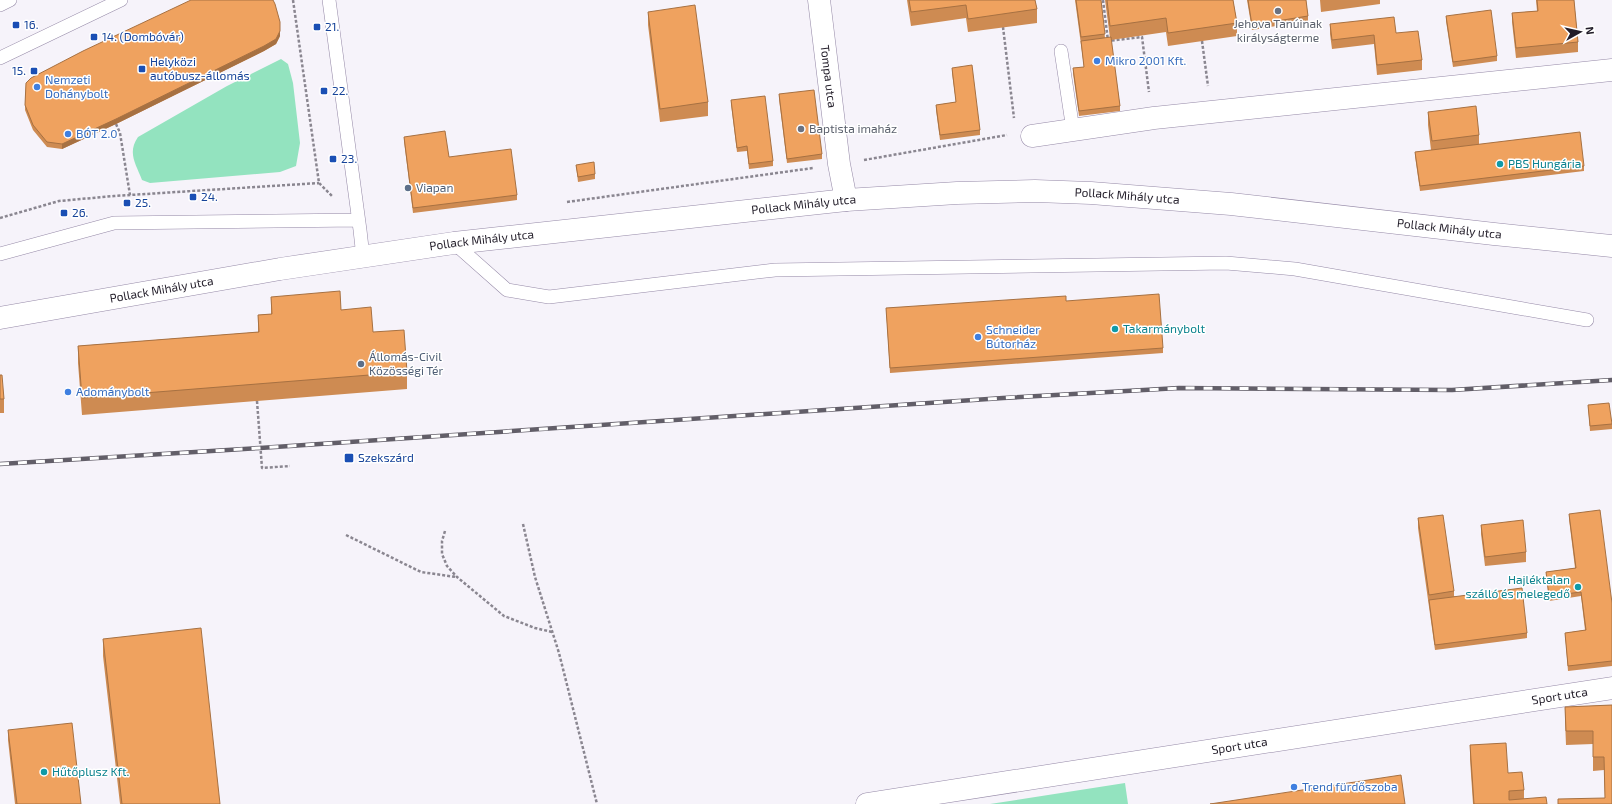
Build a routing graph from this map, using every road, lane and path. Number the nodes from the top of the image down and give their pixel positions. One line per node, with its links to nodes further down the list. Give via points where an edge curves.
1 (10, 0): 7 (lane)
2 (121, 0): 11 (lane)
3 (293, 0): 21 (path, via 319,183)
4 (329, 0): 25 (lane)
5 (818, 0): 20 (main road, Tompa utca)
6 (1103, 0): 14 (path, via 1108,41 1142,37)
7 (0, 5)
8 (1003, 27): 15 (path)
9 (1202, 41): 13 (path)
10 (1061, 51): 17 (lane)
11 (0, 58)
12 (1612, 70): 17 (main road, via 1154,118)
13 (1209, 92)
14 (1150, 99)
15 (1014, 118)
16 (116, 124): 21 (path, via 120,133)
17 (1073, 130): 19 (main road)
18 (1008, 135): 20 (path)
19 (1032, 136)
20 (839, 164): 22 (main road, Tompa utca); 23 (path)
21 (130, 195): 24 (path, via 59,201)
22 (846, 200): 26 (main road, Pollack Mihály utca); 27 (main road, Pollack Mihály utca, via 957,193 1091,193 1231,204)
23 (563, 203)
24 (0, 218)
25 (358, 220): 28 (lane, via 114,223); 29 (lane)
26 (454, 243): 29 (main road, Pollack Mihály utca); 31 (lane, via 507,290 549,297 775,270 1226,263 1295,269)
27 (1612, 246)
28 (0, 254)
29 (362, 257): 30 (main road, Pollack Mihály utca, via 280,268)
30 (0, 318)
31 (1587, 320)
32 (257, 401): 33 (path, via 262,468)
33 (290, 466)
34 (523, 524): 38 (path, via 534,577)
35 (445, 531): 37 (path, via 442,554 447,566)
36 (346, 535): 37 (path, via 421,572)
37 (457, 577): 38 (path, via 504,616)
38 (552, 633): 40 (path)
39 (1612, 688): 41 (main road, Sport utca)
40 (597, 804)
41 (867, 804)

